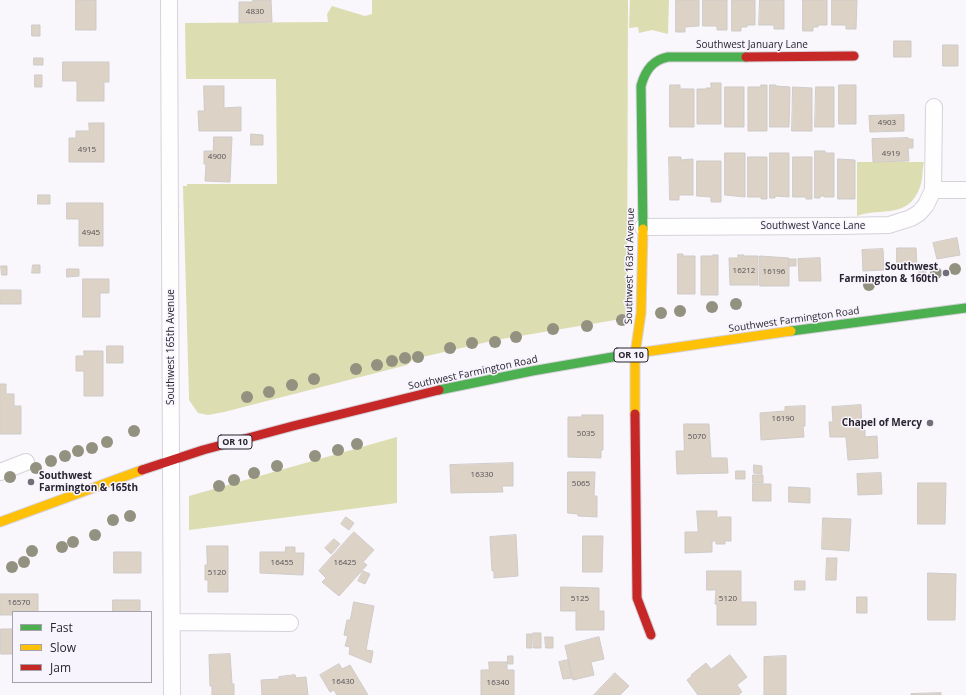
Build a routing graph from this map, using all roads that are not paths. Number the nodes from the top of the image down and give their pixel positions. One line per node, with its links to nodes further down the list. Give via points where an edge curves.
1 (169, 0): 10 (street, Southwest 165th Avenue)
2 (854, 56): 3 (main road, Southwest January Lane, via 675,56 662,58)
3 (652, 65): 7 (main road, Southwest 163rd Avenue, via 641,86)
4 (934, 107): 5 (street)
5 (932, 190): 6 (street); 7 (street, Southwest Vance Lane, via 926,205 919,213 889,225)
6 (966, 190)
7 (643, 227): 9 (main road, Southwest 163rd Avenue, via 642,306)
8 (966, 308): 9 (main road, Southwest Farmington Road / OR 10)
9 (635, 354): 10 (main road, Southwest Farmington Road / OR 10, via 532,371 425,393 314,420); 16 (main road, Southwest 163rd Avenue, via 637,598)
10 (171, 460): 13 (main road, Southwest Farmington Road / OR 10); 14 (street, Southwest 165th Avenue)
11 (26, 462): 12 (street)
12 (0, 472)
13 (0, 522)
14 (172, 622): 15 (street); 17 (street, Southwest 165th Avenue)
15 (290, 624)
16 (651, 635)
17 (172, 695)

